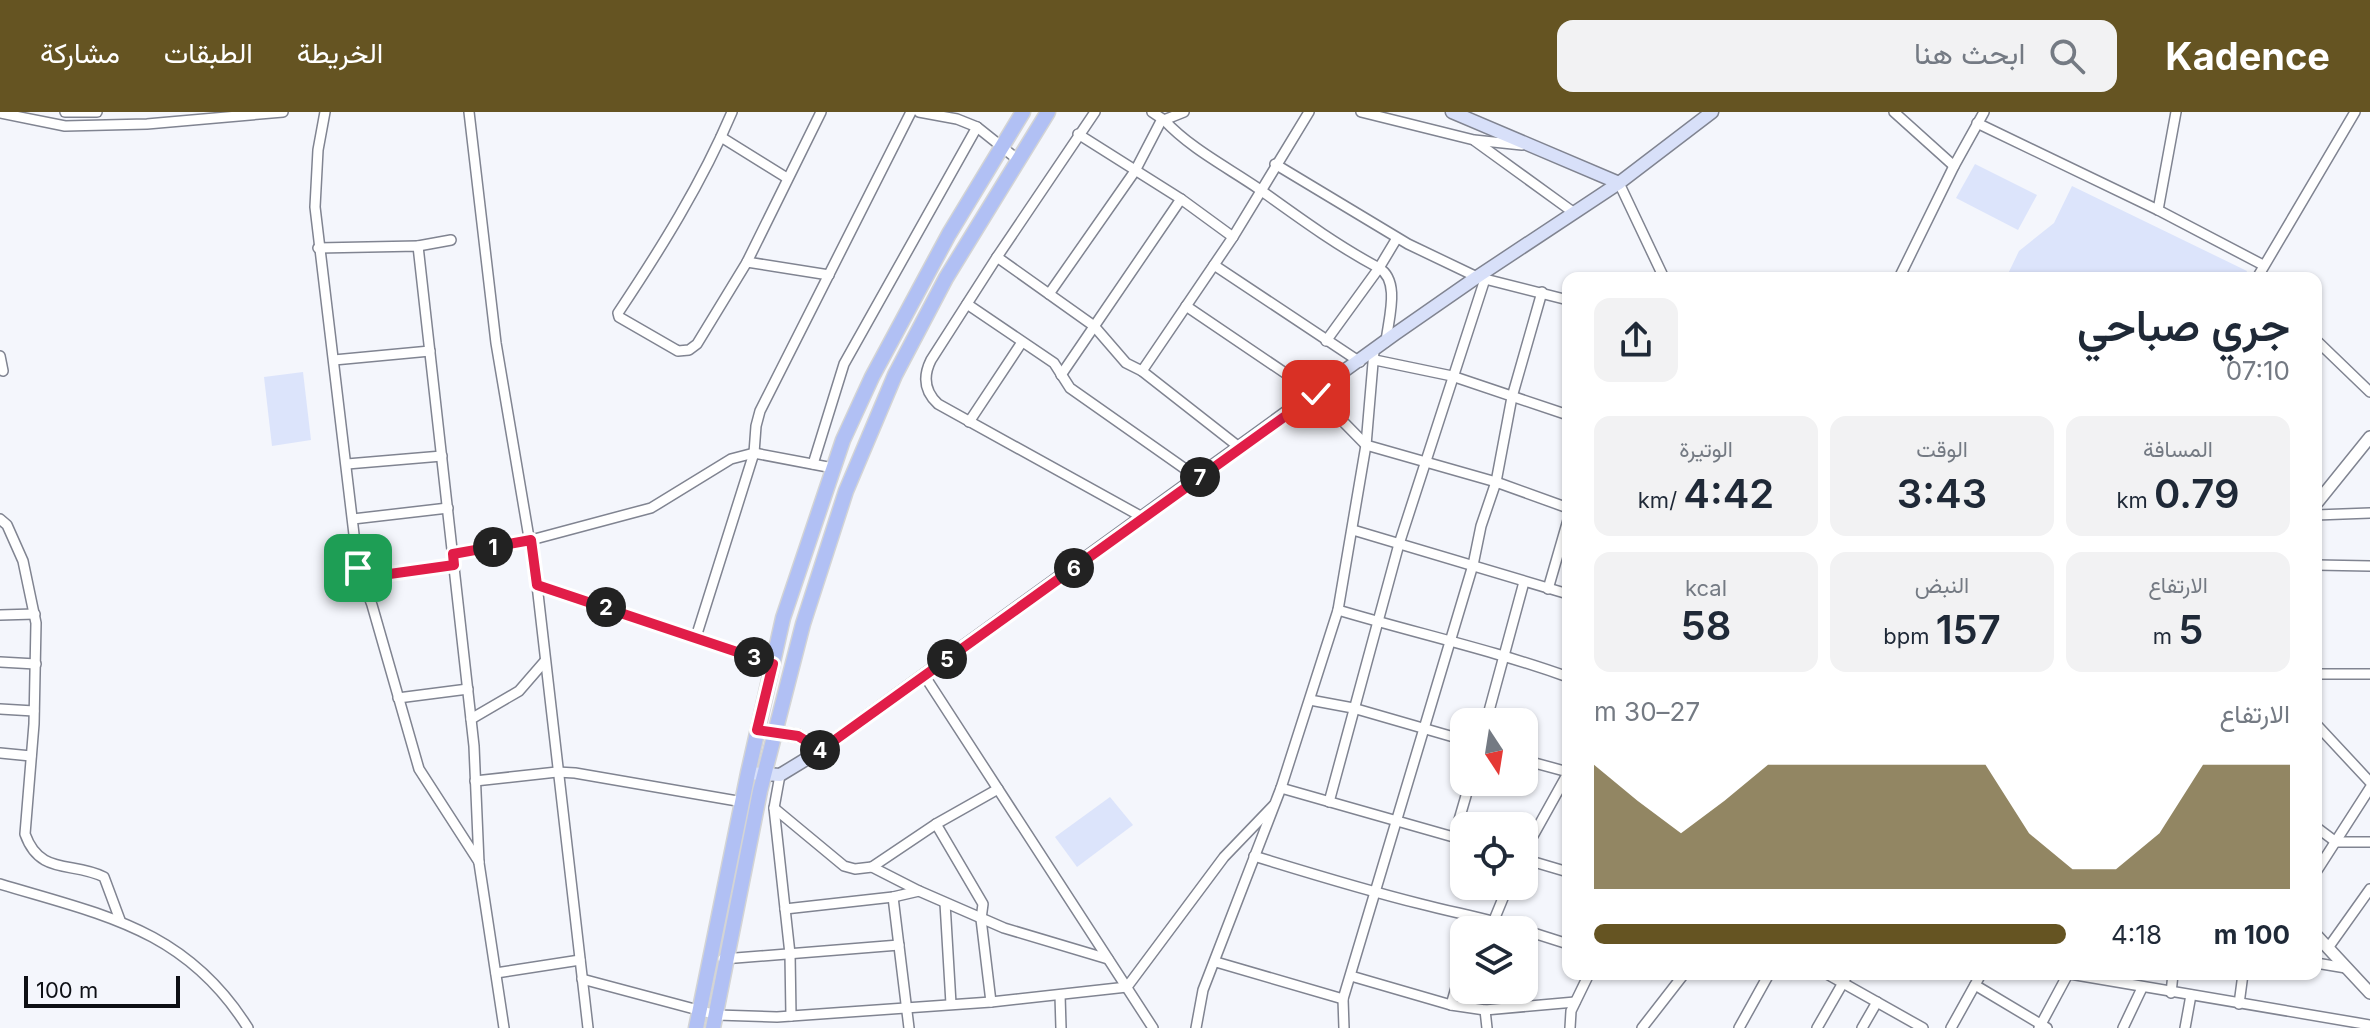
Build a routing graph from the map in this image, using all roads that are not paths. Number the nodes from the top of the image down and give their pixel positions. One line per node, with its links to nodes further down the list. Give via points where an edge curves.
1 (65, 112): 2 (street)
2 (97, 112)
3 (283, 112): 23 (street, via 65,126)
4 (325, 112): 46 (street, via 316,181)
5 (469, 112): 100 (street, via 496,343)
6 (732, 112): 28 (street)
7 (821, 112): 36 (street)
8 (911, 112): 55 (street)
9 (919, 112): 26 (street)
10 (1023, 112): 30 (main road)
11 (1048, 112): 32 (main road)
12 (1095, 112): 27 (street)
13 (1152, 112): 24 (street)
14 (1184, 112): 24 (street)
15 (1309, 112): 33 (street)
16 (1361, 112): 29 (street)
17 (1452, 112): 31 (main road)
18 (1712, 112): 37 (main road)
19 (1894, 112): 34 (street)
20 (1984, 112): 25 (street)
21 (2176, 112): 40 (street)
22 (2355, 112): 50 (street)
23 (0, 113)
24 (1163, 119): 35 (street); 38 (street, via 1185,140)
25 (1977, 123): 34 (street); 40 (street)
26 (977, 127): 30 (street); 87 (street, via 844,364)
27 (1078, 134): 35 (street); 47 (street)
28 (721, 137): 36 (street); 48 (street, via 619,317 678,351 689,350)
29 (1474, 140): 31 (street); 41 (street)
30 (1001, 147): 32 (street); 88 (main road, via 900,324)
31 (1534, 147): 37 (main road)
32 (1017, 159): 138 (main road, via 946,278 873,424 818,574)
33 (1275, 164): 38 (street); 43 (street)
34 (1954, 166): 53 (street)
35 (1135, 171): 39 (street); 58 (street)
36 (787, 178): 48 (street)
37 (1619, 183): 41 (main road); 52 (street)
38 (1261, 190): 42 (street); 51 (street)
39 (1181, 199): 42 (street); 62 (street)
40 (2158, 210): 50 (street)
41 (1573, 212): 56 (main road)
42 (1233, 237): 49 (street)
43 (1397, 238): 51 (street); 56 (street)
44 (451, 240): 45 (street)
45 (418, 246): 46 (street); 67 (street)
46 (318, 248): 69 (street)
47 (997, 257): 58 (street); 60 (street)
48 (747, 262): 55 (street)
49 (1214, 265): 61 (street); 63 (street)
50 (2263, 265): 54 (street)
51 (1379, 268): 63 (street); 65 (street, via 1390,282)
52 (1661, 272)
53 (1902, 272)
54 (2260, 272)
55 (829, 275): 82 (street, via 760,411)
56 (1481, 278): 57 (street); 65 (main road); 73 (street)
57 (1542, 292): 59 (street); 76 (street)
58 (1049, 294): 62 (street)
59 (1562, 298)
60 (967, 304): 64 (street); 78 (street, via 925,375 934,400)
61 (1186, 306): 71 (street); 75 (street)
62 (1094, 326): 71 (street, via 1126,363); 72 (street)
63 (1326, 341): 70 (street)
64 (1022, 342): 72 (street, via 1054,363); 78 (street)
65 (1386, 342): 68 (main road)
66 (2322, 346): 74 (street)
67 (430, 351): 69 (street); 83 (street)
68 (1374, 355): 70 (main road); 73 (street); 80 (street)
69 (334, 360): 86 (street)
70 (1360, 362): 75 (main road)
71 (1142, 371): 81 (street)
72 (1061, 375): 89 (street, via 1070,388)
73 (1452, 376): 76 (street); 85 (street)
74 (2370, 392)
75 (1316, 394): 80 (street); 81 (main road)
76 (1512, 397): 77 (street); 90 (street)
77 (1562, 413)
78 (969, 422): 96 (street)
79 (2367, 441): 84 (street); 91 (street)
80 (1366, 445): 85 (street); 99 (street)
81 (1239, 447): 89 (main road)
82 (754, 453): 87 (street); 100 (street, via 731,459 651,508); 116 (street)
83 (442, 456): 86 (street); 93 (street)
84 (2370, 457)
85 (1426, 461): 90 (street); 102 (street)
86 (347, 464): 98 (street)
87 (813, 464): 88 (street)
88 (833, 468): 122 (main road)
89 (1198, 478): 96 (main road)
90 (1496, 482): 92 (street); 104 (street)
91 (2322, 497)
92 (1562, 506)
93 (448, 508): 98 (street); 103 (street)
94 (2370, 513): 95 (street)
95 (2322, 515)
96 (1144, 518): 125 (main road)
97 (0, 519): 113 (street, via 23,561)
98 (353, 519): 107 (street)
99 (1353, 530): 102 (street); 112 (street)
100 (531, 540): 103 (street); 109 (street)
101 (1562, 541): 110 (street)
102 (1399, 544): 104 (street); 115 (street)
103 (454, 560): 107 (street); 127 (street)
104 (1473, 565): 108 (street); 117 (street)
105 (2322, 565): 106 (street)
106 (2370, 566)
107 (361, 578): 128 (street)
108 (1524, 582): 110 (street); 118 (street)
109 (537, 585): 116 (street); 119 (street)
110 (1548, 589): 111 (street)
111 (1562, 592)
112 (1338, 610): 115 (street); 129 (street)
113 (35, 614): 114 (street); 121 (street)
114 (0, 615)
115 (1378, 623): 117 (street); 130 (street)
116 (696, 637): 122 (street)
117 (1450, 641): 118 (street); 136 (street)
118 (1505, 654): 126 (street); 131 (street)
119 (545, 661): 134 (street, via 519,691); 145 (street)
120 (0, 662): 121 (street)
121 (36, 664): 133 (street)
122 (773, 664): 135 (main road)
123 (2322, 674): 124 (street)
124 (2370, 674)
125 (924, 675): 140 (main road); 153 (street)
126 (1562, 675)
127 (468, 689): 128 (street); 134 (street)
128 (398, 698): 166 (street, via 419,769)
129 (1310, 700): 130 (street); 151 (street)
130 (1353, 708): 136 (street); 155 (street)
131 (1490, 708)
132 (0, 709): 133 (street)
133 (34, 711): 142 (street)
134 (471, 719): 149 (street)
135 (757, 730): 138 (main road); 146 (main road)
136 (1425, 730): 139 (street); 158 (street)
137 (2322, 731): 152 (street)
138 (777, 732): 140 (main road, via 798,736); 148 (main road)
139 (1450, 736)
140 (821, 750): 147 (main road)
141 (0, 753): 142 (street)
142 (31, 756): 181 (street, via 24,823 29,845 44,861 104,877)
143 (1538, 764): 144 (street)
144 (1562, 771)
145 (557, 772): 149 (street); 154 (street); 190 (street)
146 (748, 773): 148 (main road); 154 (main road)
147 (780, 775): 148 (main road); 157 (street)
148 (764, 776): 188 (main road)
149 (475, 781): 166 (street)
150 (1562, 784): 160 (street)
151 (1281, 788): 155 (street); 156 (street)
152 (2370, 788): 163 (street)
153 (998, 789): 159 (street); 189 (street)
154 (743, 802): 191 (main road)
155 (1329, 802): 158 (street)
156 (1273, 806): 165 (street); 209 (street, via 1224,857)
157 (774, 808): 169 (street, via 844,866); 178 (street)
158 (1396, 822): 162 (street); 174 (street)
159 (936, 824): 169 (street); 180 (street, via 981,899)
160 (1538, 827)
161 (2322, 832): 163 (street)
162 (1450, 836)
163 (2336, 842): 164 (street); 168 (street)
164 (2370, 842)
165 (1254, 856): 174 (street); 192 (street)
166 (479, 863): 195 (street)
167 (1538, 863): 170 (street)
168 (2322, 863)
169 (872, 867): 173 (street)
170 (1562, 870)
171 (2, 885): 175 (street); 181 (street)
172 (2370, 889): 186 (street)
173 (919, 891): 176 (street); 177 (street)
174 (1375, 892): 179 (street); 196 (street)
175 (0, 896)
176 (893, 897): 178 (street); 185 (street)
177 (945, 903): 180 (street); 219 (street)
178 (785, 909): 187 (street)
179 (1468, 916)
180 (981, 919): 189 (street); 216 (street)
181 (120, 920): 230 (street, via 192,962 222,991)
182 (1538, 935): 183 (street)
183 (1562, 942)
184 (2322, 942): 186 (street)
185 (899, 945): 187 (street); 222 (street)
186 (2328, 948): 194 (street)
187 (790, 954): 188 (street); 225 (street)
188 (729, 958): 191 (street); 226 (main road)
189 (1108, 959): 209 (street)
190 (580, 960): 195 (street); 197 (street)
191 (710, 960): 223 (main road)
192 (1216, 962): 215 (street); 237 (street, via 1203,990)
193 (2322, 964): 194 (street)
194 (2346, 968): 212 (street)
195 (496, 973): 231 (street)
196 (1351, 976): 215 (street); 221 (street)
197 (582, 979): 223 (street); 232 (street)
198 (1586, 980): 217 (street)
199 (1678, 980): 241 (street)
200 (1766, 980): 242 (street)
201 (1844, 980): 243 (street)
202 (1848, 980): 218 (street)
203 (1978, 980): 208 (street)
204 (2066, 980): 229 (street)
205 (2106, 980): 210 (street)
206 (2172, 980): 211 (street)
207 (2242, 980): 220 (street)
208 (1975, 985): 229 (street); 246 (street)
209 (1127, 987): 213 (street); 236 (street)
210 (2142, 988): 211 (street); 247 (street)
211 (2171, 993): 214 (street)
212 (2370, 993)
213 (1060, 995): 216 (street); 235 (street)
214 (2191, 995): 220 (street); 248 (street)
215 (1343, 999): 238 (street)
216 (991, 1002): 219 (street)
217 (1575, 1002): 224 (street); 240 (street)
218 (1877, 1002): 244 (street); 245 (street)
219 (951, 1004): 222 (street)
220 (2239, 1004): 228 (street)
221 (1451, 1005): 224 (street)
222 (907, 1008): 225 (street); 234 (street)
223 (700, 1009): 226 (street); 233 (main road)
224 (1485, 1010): 239 (street)
225 (791, 1016): 227 (street)
226 (715, 1022): 227 (street)
227 (778, 1023)
228 (2370, 1025)
229 (2043, 1027)
230 (248, 1028)
231 (504, 1028)
232 (588, 1028)
233 (696, 1028)
234 (909, 1028)
235 (1061, 1028)
236 (1153, 1028)
237 (1196, 1028)
238 (1344, 1028)
239 (1487, 1028)
240 (1570, 1028)
241 (1642, 1028)
242 (1739, 1028)
243 (1817, 1028)
244 (1862, 1028)
245 (1923, 1028)
246 (1951, 1028)
247 (2123, 1028)
248 (2185, 1028)

